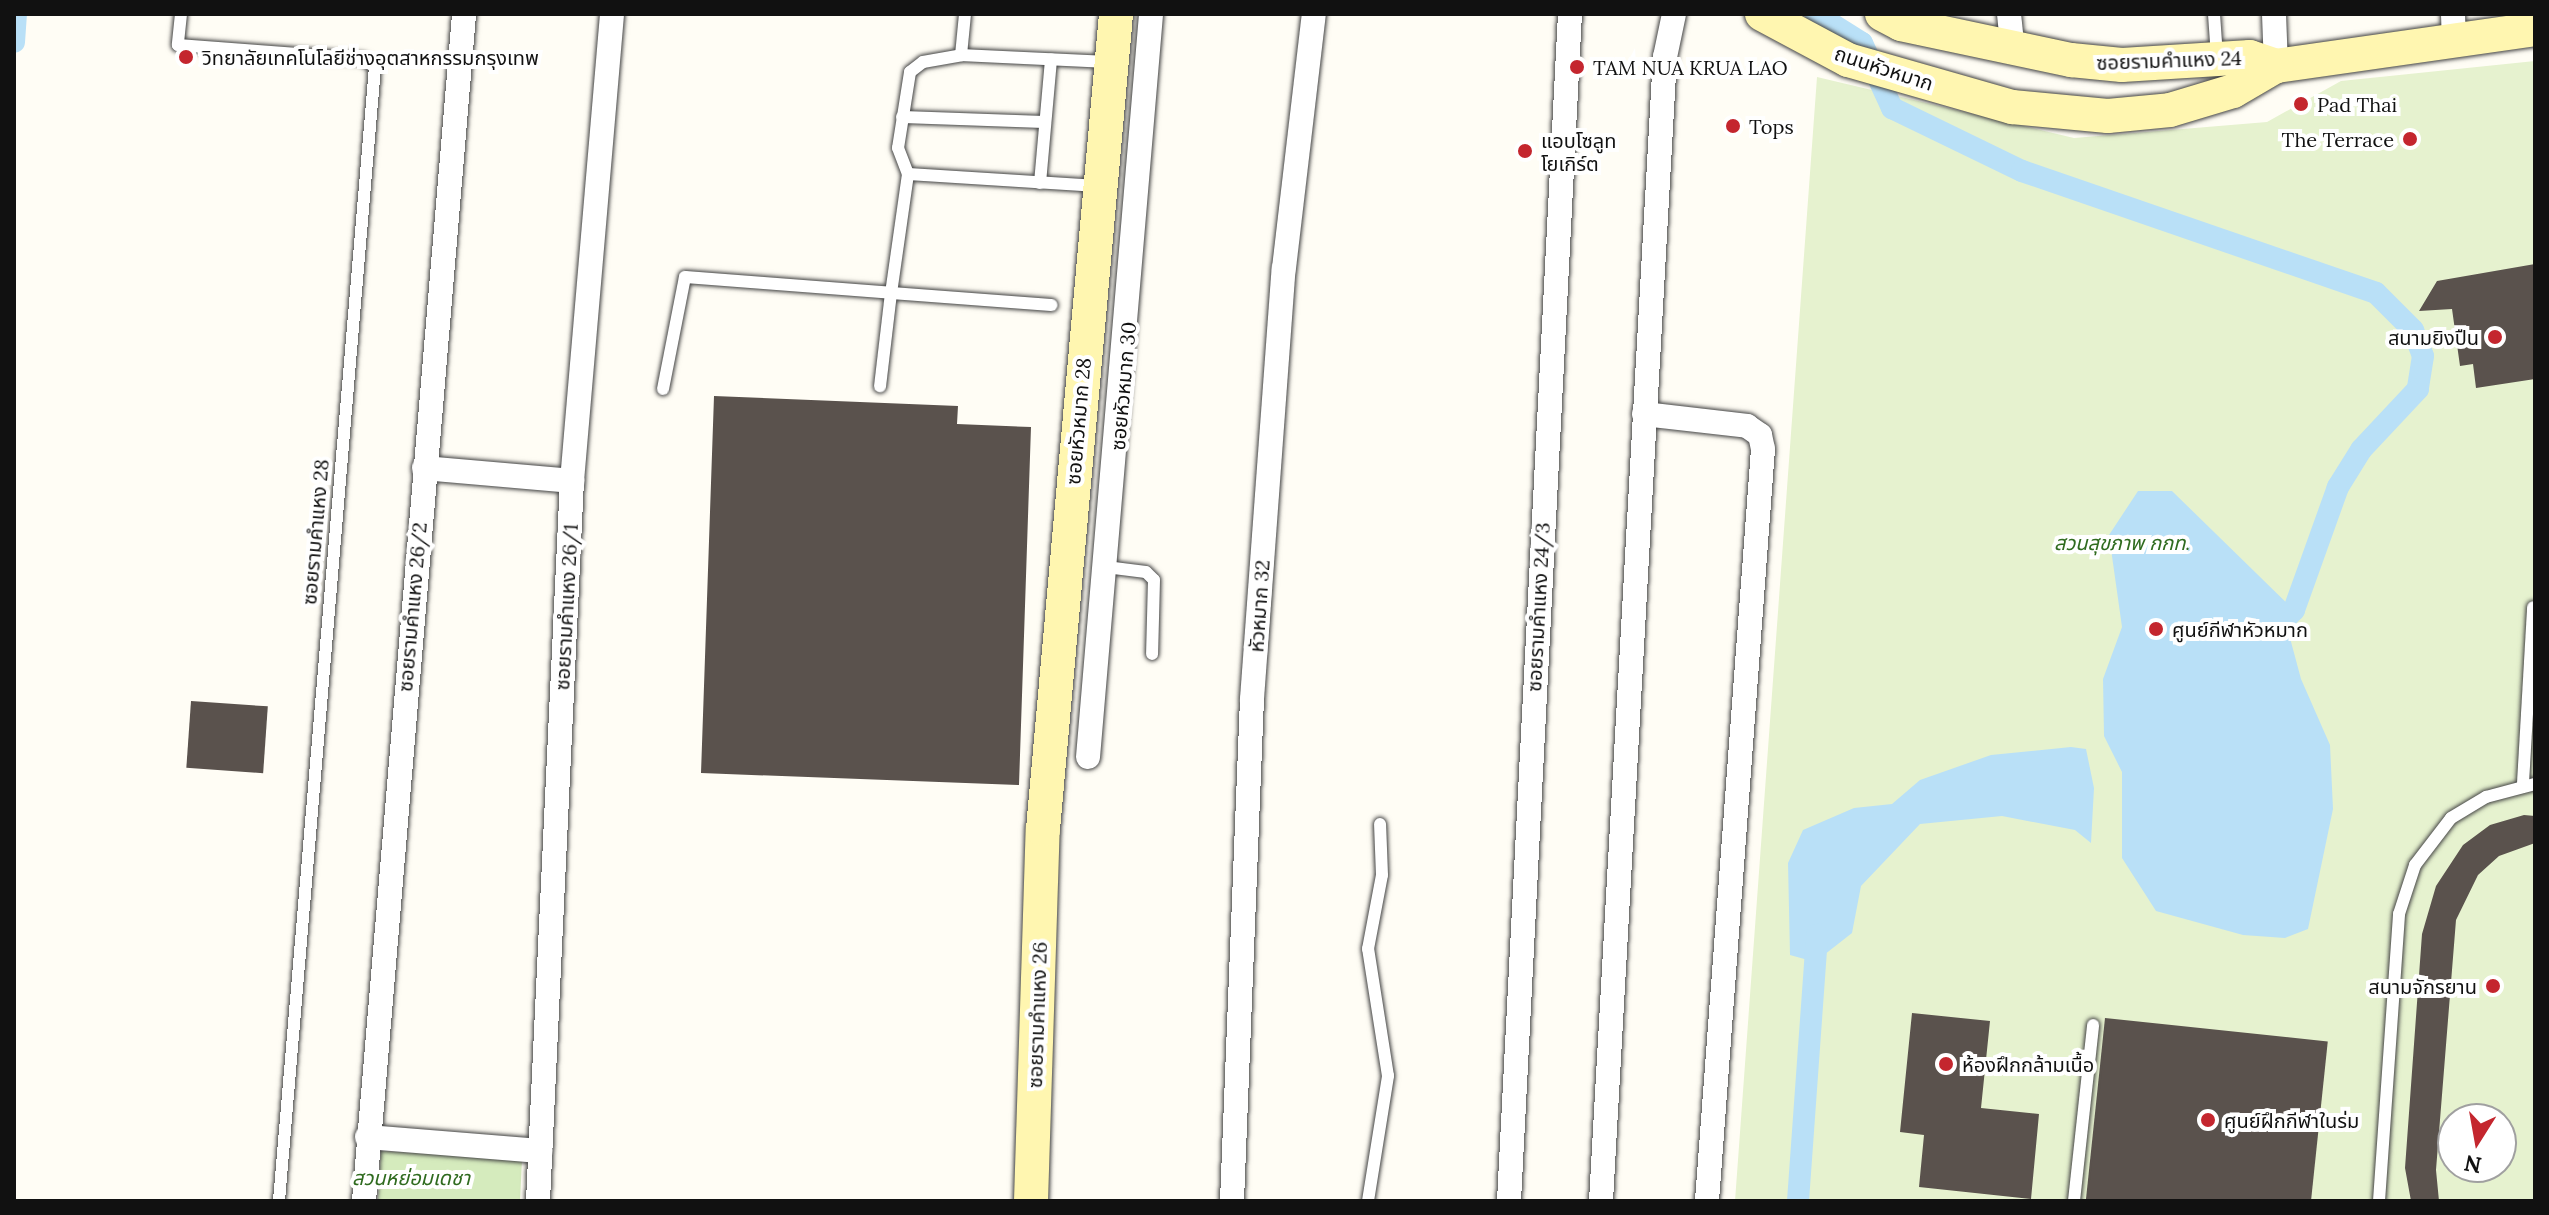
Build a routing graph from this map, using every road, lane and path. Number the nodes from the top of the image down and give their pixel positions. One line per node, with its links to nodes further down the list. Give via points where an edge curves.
1 (181, 14): 48 (lane, ซอยรามคำแหง 28, via 178,45 363,59 375,67)
2 (464, 14): 36 (street, ซอยรามคำแหง 26/2)
3 (612, 14): 37 (street, ซอยรามคำแหง 26/1)
4 (965, 14): 19 (lane)
5 (1116, 14): 22 (main road, ซอยหัวหมาก 28)
6 (1151, 14): 38 (street, ซอยหัวหมาก 30)
7 (1314, 14): 52 (street, หัวหมาก 32, via 1284,268 1253,684)
8 (1570, 14): 54 (street, ซอยรามคำแหง 24/3)
9 (1674, 14): 35 (street, via 1665,57)
10 (1762, 14): 24 (main road, ถนนหัวหมาก, via 1848,60)
11 (1882, 14): 17 (main road)
12 (2009, 14): 18 (street)
13 (2214, 14): 20 (lane)
14 (2274, 14): 23 (street)
15 (2454, 27): 16 (main road, ซอยรามคำแหง 24); 23 (main road, ซอยรามคำแหง 24)
16 (2535, 29)
17 (1924, 30): 18 (main road); 24 (main road, via 1941,50 1940,59 1925,75)
18 (2013, 50): 20 (main road, ซอยรามคำแหง 24, via 2122,65); 25 (main road, via 1999,75)
19 (961, 55): 21 (lane); 26 (lane, via 923,62 910,72)
20 (2217, 57): 23 (main road, ซอยรามคำแหง 24)
21 (1051, 59): 22 (lane); 27 (lane)
22 (1111, 62): 30 (main road, ซอยหัวหมาก 28)
23 (2276, 66): 25 (main road, ซอยรามคำแหง 24, via 2233,91 2170,110 2108,116)
24 (1904, 76): 25 (main road, ถนนหัวหมาก)
25 (2012, 107)
26 (902, 117): 27 (lane); 28 (lane, via 898,148)
27 (1045, 122): 29 (lane)
28 (908, 174): 29 (lane); 31 (lane)
29 (1040, 183): 30 (lane)
30 (1099, 186): 44 (main road, ซอยหัวหมาก 28)
31 (891, 293): 32 (lane); 33 (lane); 34 (lane, via 685,277)
32 (1052, 305)
33 (880, 386)
34 (663, 389)
35 (1644, 414): 55 (street); 56 (street, via 1747,426 1760,435 1763,449)
36 (424, 468): 37 (street); 46 (street, ซอยรามคำแหง 26/2)
37 (572, 481): 47 (street, ซอยรามคำแหง 26/1)
38 (1106, 567): 40 (lane, via 1146,572 1154,580); 41 (street, ซอยหัวหมาก 30)
39 (2533, 607): 42 (lane)
40 (1152, 654)
41 (1088, 757)
42 (2529, 783): 58 (lane, via 2451,818 2415,865 2399,914)
43 (1380, 824): 53 (lane, via 1382,875 1368,949 1388,1076)
44 (1043, 829): 51 (main road, ซอยรามคำแหง 26)
45 (2093, 1025): 57 (lane)
46 (367, 1137): 47 (street); 49 (street, ซอยรามคำแหง 26/2)
47 (540, 1151): 50 (street, ซอยรามคำแหง 26/1)
48 (279, 1201)
49 (364, 1201)
50 (538, 1201)
51 (1031, 1201)
52 (1232, 1201)
53 (1368, 1201)
54 (1509, 1201)
55 (1601, 1201)
56 (1707, 1201)
57 (2074, 1201)
58 (2379, 1201)

